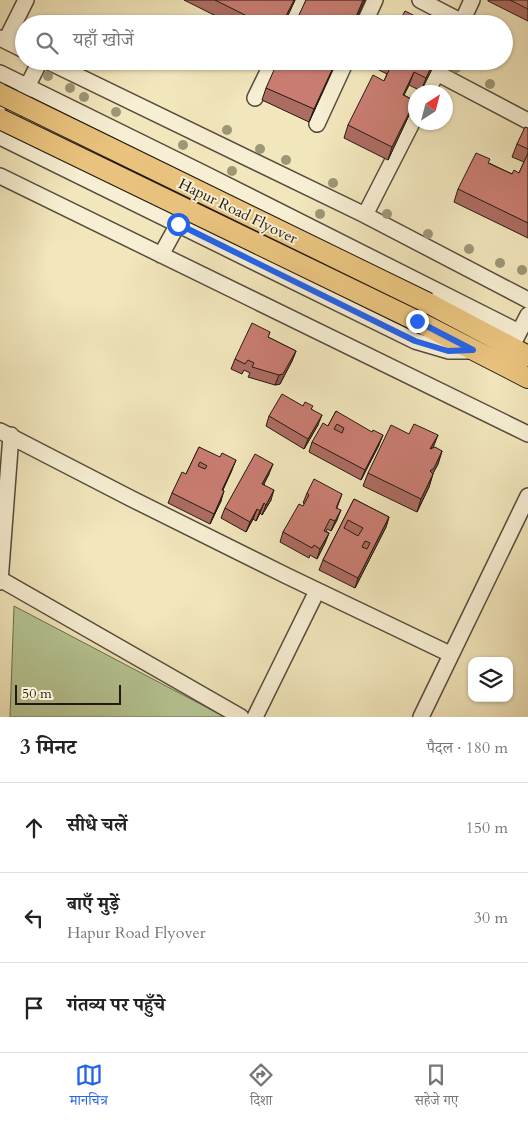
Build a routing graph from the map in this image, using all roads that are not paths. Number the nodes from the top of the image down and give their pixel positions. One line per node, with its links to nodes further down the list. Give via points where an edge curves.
1 (26, 0): 6 (street)
2 (301, 0): 7 (street)
3 (375, 0): 8 (street)
4 (420, 0): 9 (street)
5 (472, 0): 10 (street)
6 (17, 15)
7 (294, 15)
8 (368, 15)
9 (447, 15)
10 (465, 15)
11 (15, 19): 12 (street)
12 (3, 39): 13 (street)
13 (15, 45)
14 (36, 70): 22 (street)
15 (66, 70): 30 (street)
16 (268, 70): 24 (street)
17 (342, 70): 26 (street)
18 (438, 70): 21 (street)
19 (445, 70): 25 (street)
20 (0, 73): 22 (street)
21 (431, 85)
22 (28, 86): 28 (street); 33 (street)
23 (0, 94): 33 (main road, Hapur Road Flyover, bridge)
24 (255, 98)
25 (528, 122)
26 (317, 124)
27 (409, 130): 30 (street)
28 (1, 133): 31 (street); 37 (main road, Hapur Road Flyover, bridge, via 417,321)
29 (0, 176): 32 (street)
30 (365, 215): 34 (street)
31 (178, 224): 32 (street); 37 (street, via 415,341 448,351)
32 (161, 255): 40 (street)
33 (432, 296): 36 (street); 36 (main road, Hapur Road Flyover, via 476,330)
34 (528, 300)
35 (528, 315): 36 (street)
36 (519, 345)
37 (473, 350): 38 (main road, Hapur Road Flyover)
38 (528, 378)
39 (6, 433): 42 (street); 43 (street)
40 (528, 434)
41 (528, 496): 44 (street)
42 (0, 581): 45 (street)
43 (317, 591): 44 (street); 46 (street)
44 (450, 654): 47 (street)
45 (241, 717)
46 (255, 717)
47 (421, 717)

